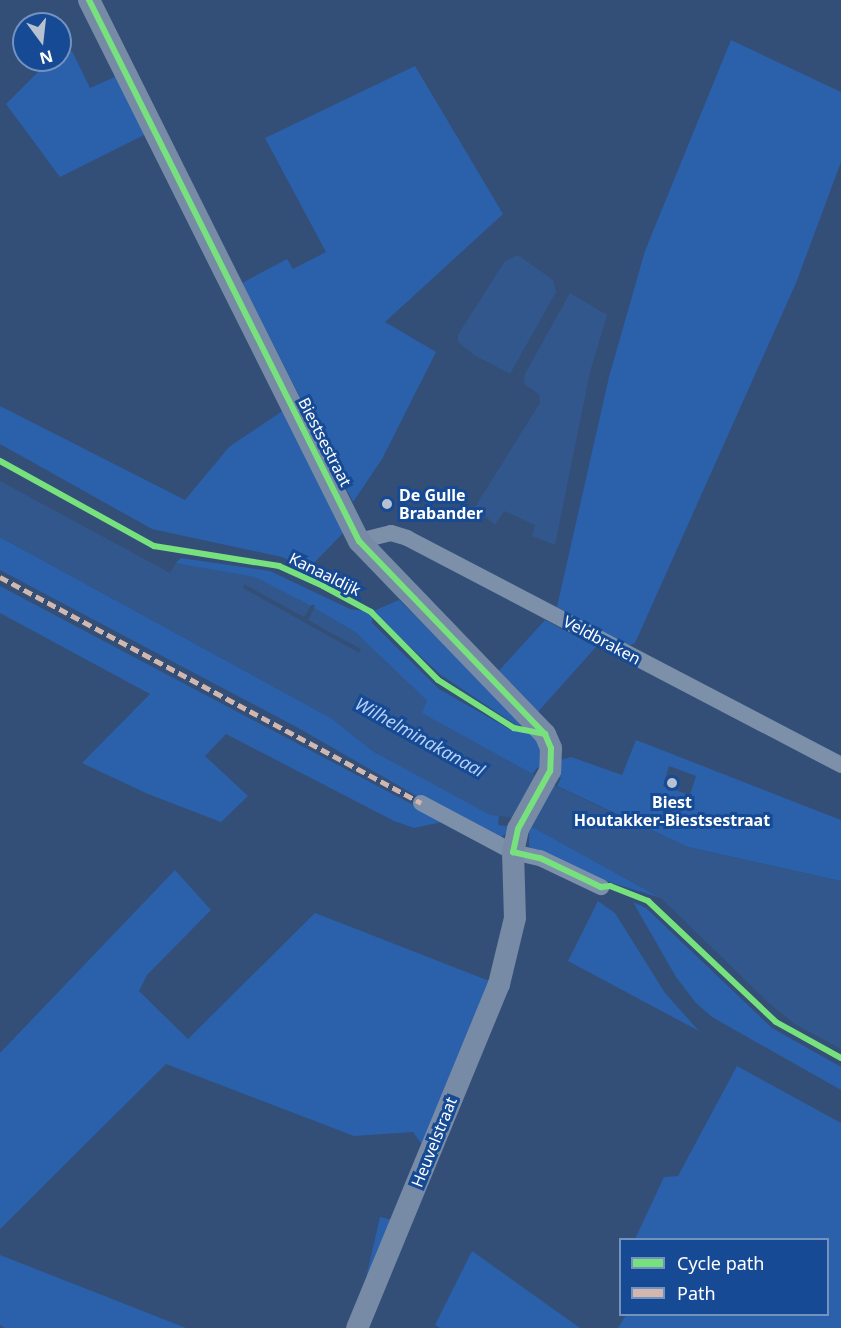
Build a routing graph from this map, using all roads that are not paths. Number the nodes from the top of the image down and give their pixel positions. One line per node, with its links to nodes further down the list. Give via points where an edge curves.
1 (89, 0): 2 (street, Biestsestraat)
2 (359, 541): 3 (street, Veldbraken, via 391,533 407,538); 5 (street, Biestsestraat, via 545,734 551,748 550,771 518,829)
3 (841, 765)
4 (421, 803): 5 (street)
5 (513, 852): 6 (street, via 540,858); 7 (street, Biestsestraat, via 515,918)
6 (601, 887)
7 (508, 955): 8 (street, Heuvelstraat)
8 (357, 1328)

